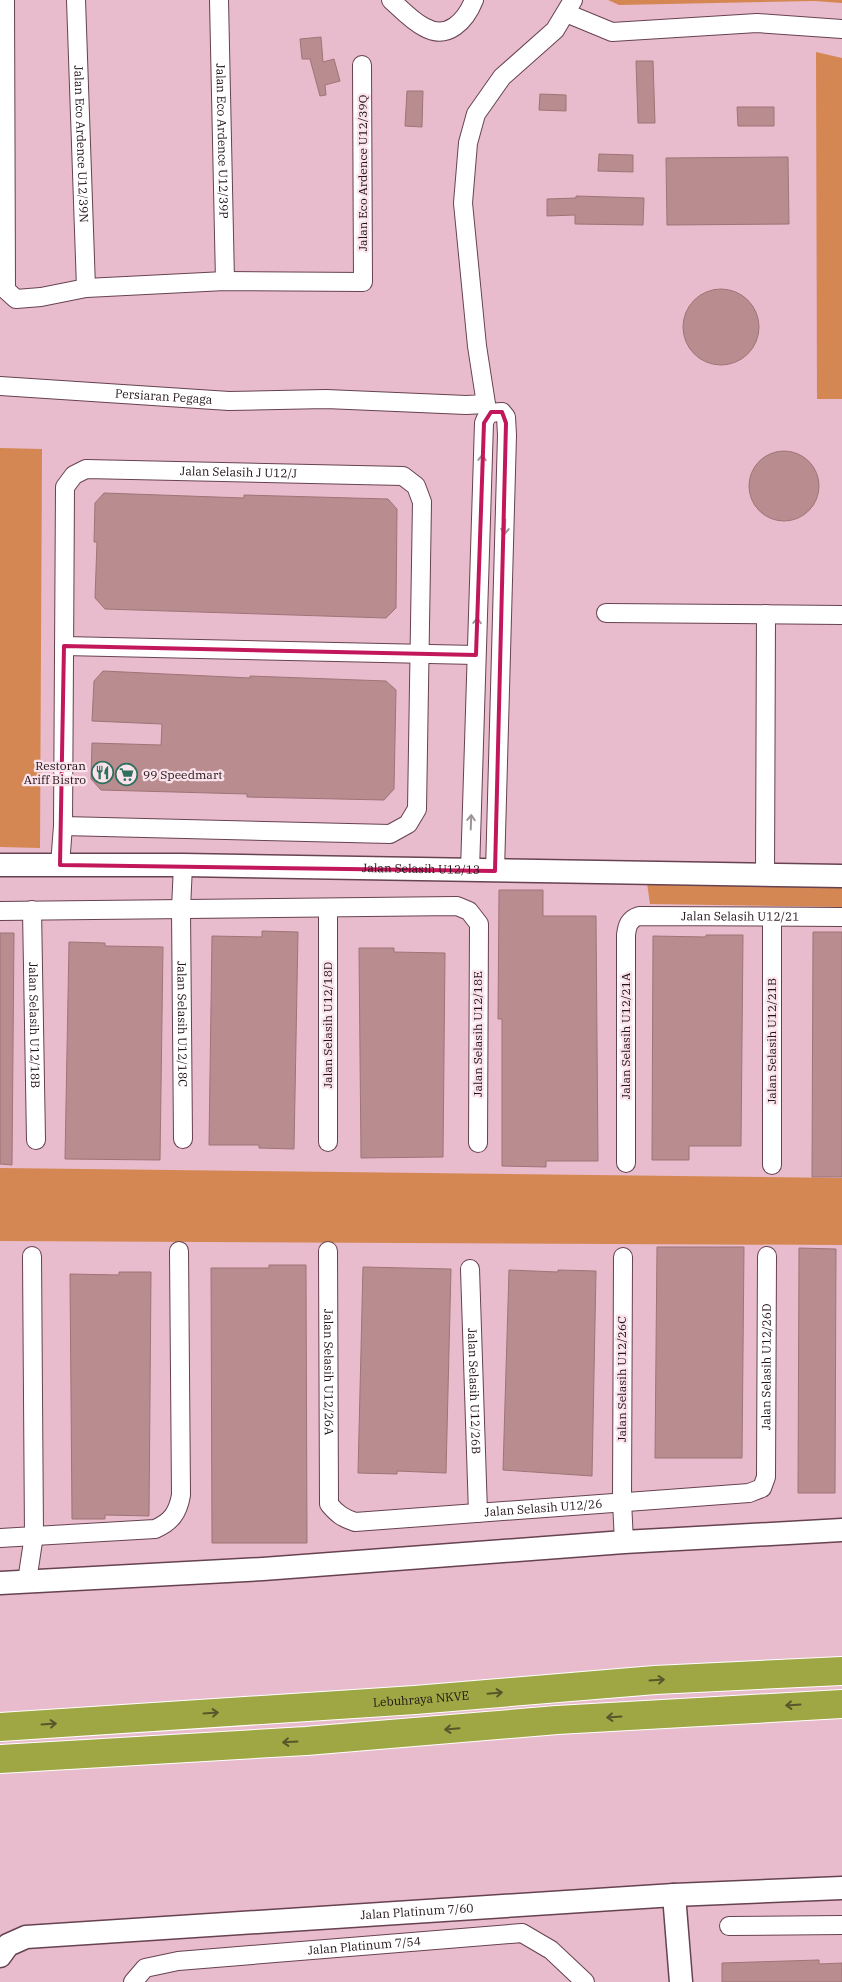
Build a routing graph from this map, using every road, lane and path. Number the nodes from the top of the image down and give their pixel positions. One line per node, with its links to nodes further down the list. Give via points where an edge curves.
1 (76, 0): 10 (street, Jalan Eco Ardence U12/39N)
2 (219, 0): 9 (street, Jalan Eco Ardence U12/39P)
3 (391, 0): 4 (street, via 424,28 439,31 461,23)
4 (474, 0)
5 (3, 4): 10 (street, via 6,290 16,299)
6 (569, 7): 7 (street, via 612,32 757,22); 11 (street, Persiaran Pegaga, via 555,30 502,77 476,114 468,143 463,203 486,404 466,406 326,399 229,401)
7 (842, 29)
8 (362, 65): 9 (street, Jalan Eco Ardence U12/39Q, via 364,282)
9 (225, 281): 10 (street)
10 (86, 288)
11 (0, 386)
12 (606, 613): 13 (street)
13 (766, 614): 14 (street); 24 (street)
14 (842, 615)
15 (64, 646): 16 (street); 16 (street, Jalan Selasih J U12/J, via 65,487 74,475 86,469 402,476 416,486 422,502); 18 (street)
16 (419, 653): 17 (street); 18 (street, via 417,809 408,824 390,834)
17 (476, 655): 22 (street, one-way to 17); 23 (street, one-way to 23, via 484,423 491,412 502,412 506,417 507,435)
18 (63, 826): 21 (street)
19 (0, 865): 21 (street, Jalan Selasih U12/13)
20 (183, 865): 21 (street, Jalan Selasih U12/13); 22 (street, Jalan Selasih U12/13); 27 (street, Jalan Selasih U12/18C)
21 (60, 866)
22 (470, 871): 23 (street, Jalan Selasih U12/13)
23 (495, 871): 24 (street, Jalan Selasih U12/13)
24 (765, 875): 25 (street, Jalan Selasih U12/13)
25 (842, 876)
26 (328, 908): 27 (street); 35 (street, Jalan Selasih U12/18D); 36 (street, Jalan Selasih U12/18E, via 457,906 469,911 478,924)
27 (181, 909): 28 (street); 33 (street, Jalan Selasih U12/18C)
28 (32, 910): 29 (street); 34 (street, Jalan Selasih U12/18B)
29 (0, 911)
30 (639, 916): 31 (street, Jalan Selasih U12/21); 37 (street, Jalan Selasih U12/21A, via 629,923 626,935)
31 (772, 917): 32 (street, Jalan Selasih U12/21); 38 (street, Jalan Selasih U12/21B)
32 (842, 917)
33 (183, 1139)
34 (36, 1140)
35 (328, 1142)
36 (478, 1144)
37 (626, 1163)
38 (772, 1165)
39 (179, 1252): 50 (street, via 179,1507 165,1524 154,1529)
40 (328, 1252): 46 (street, Jalan Selasih U12/26A)
41 (32, 1256): 50 (street)
42 (767, 1256): 45 (street, Jalan Selasih U12/26D)
43 (623, 1257): 47 (street, Jalan Selasih U12/26C)
44 (470, 1270): 48 (street, Jalan Selasih U12/26B)
45 (766, 1476): 47 (street, Jalan Selasih U12/26, via 762,1488 749,1493)
46 (329, 1493): 48 (street, Jalan Selasih U12/26, via 329,1504 336,1513 355,1522)
47 (622, 1501): 48 (street, Jalan Selasih U12/26); 52 (street, Jalan Selasih U12/26C)
48 (478, 1513)
49 (842, 1530): 52 (street)
50 (34, 1535): 51 (street); 53 (street)
51 (0, 1538)
52 (624, 1542): 53 (street, via 263,1569)
53 (27, 1581): 54 (street)
54 (0, 1583)
55 (842, 1671): 57 (highway, Lebuhraya NKVE, one-way to 55, via 655,1680)
56 (842, 1704): 58 (highway, one-way to 58, via 557,1720 306,1742)
57 (0, 1727)
58 (0, 1759)
59 (842, 1888): 60 (street, Jalan Platinum 7/60)
60 (674, 1895): 63 (street, Jalan Platinum 7/60, via 26,1937 8,1945); 66 (street)
61 (842, 1925): 62 (street)
62 (729, 1926)
63 (0, 1956)
64 (133, 1982): 65 (street, Jalan Platinum 7/54, via 145,1968 178,1961 522,1933 552,1950)
65 (585, 1982)
66 (681, 1982)

